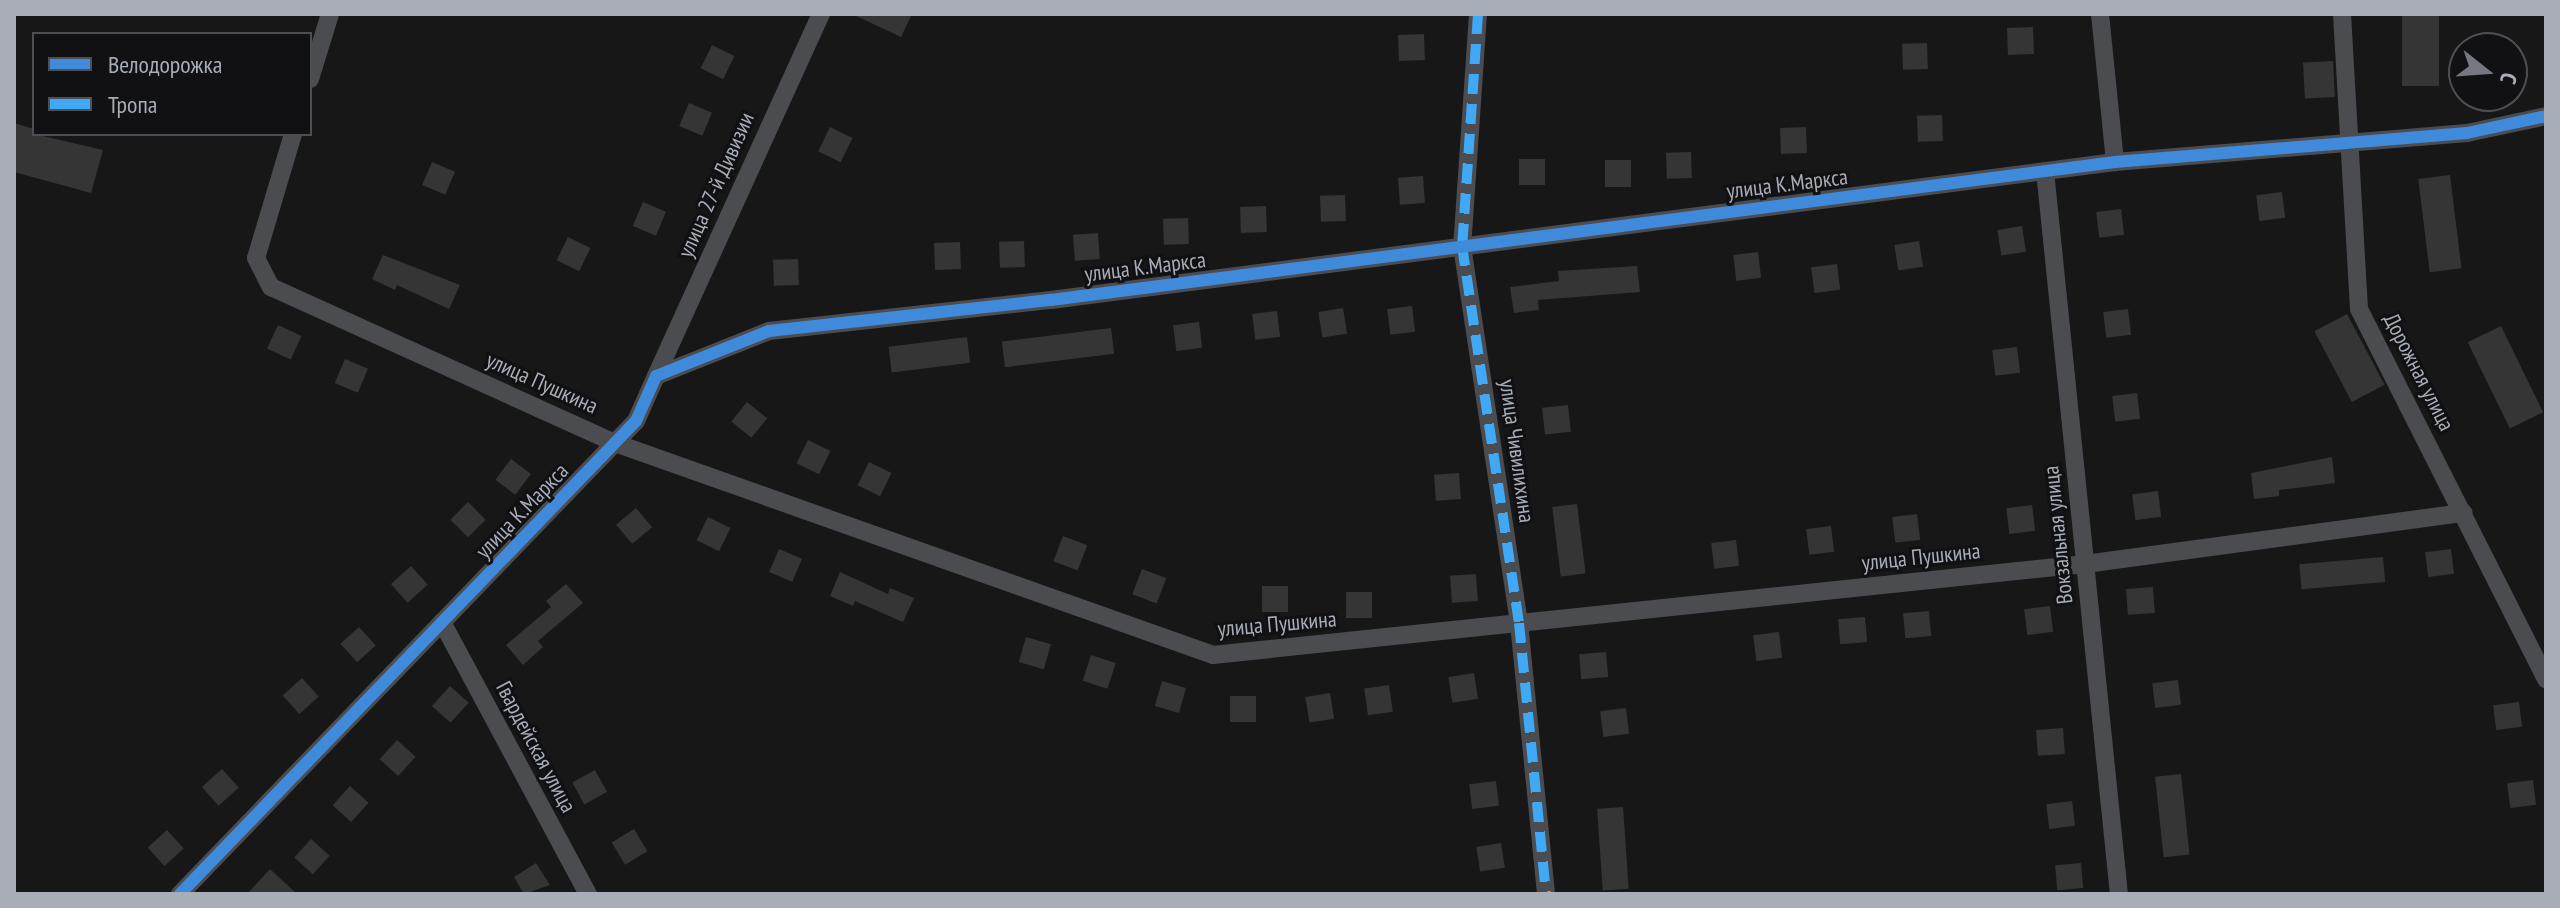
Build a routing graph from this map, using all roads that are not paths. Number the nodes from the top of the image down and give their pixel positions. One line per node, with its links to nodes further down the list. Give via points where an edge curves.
1 (330, 14): 6 (street)
2 (821, 14): 13 (street, улица 27-й Дивизии)
3 (1478, 14): 12 (street, улица Чивилихина)
4 (2100, 14): 10 (street)
5 (2342, 14): 9 (street, Дорожная улица)
6 (312, 72)
7 (2546, 116): 9 (street, улица К.Маркса, via 2467,133)
8 (292, 136): 14 (street, улица Пушкина, via 256,258 271,287)
9 (2347, 141): 10 (street, улица К.Маркса); 15 (street, Дорожная улица, via 2359,309)
10 (2115, 162): 11 (street, улица К.Маркса)
11 (2045, 171): 12 (street, улица К.Маркса); 16 (street, Вокзальная улица)
12 (1462, 246): 13 (street, улица К.Маркса, via 769,331); 18 (street, улица Чивилихина)
13 (656, 376): 14 (street, улица К.Маркса, via 636,421)
14 (615, 443): 17 (street, улица К.Маркса); 18 (street, улица Пушкина, via 1213,655)
15 (2464, 513): 16 (street, улица Пушкина); 19 (street, Дорожная улица)
16 (2085, 564): 18 (street, улица Пушкина); 23 (street, Вокзальная улица)
17 (442, 622): 20 (street, улица К.Маркса); 21 (street, Гвардейская улица)
18 (1519, 623): 22 (street, улица Чивилихина)
19 (2546, 679)
20 (180, 894)
21 (588, 894)
22 (1546, 894)
23 (2119, 894)

